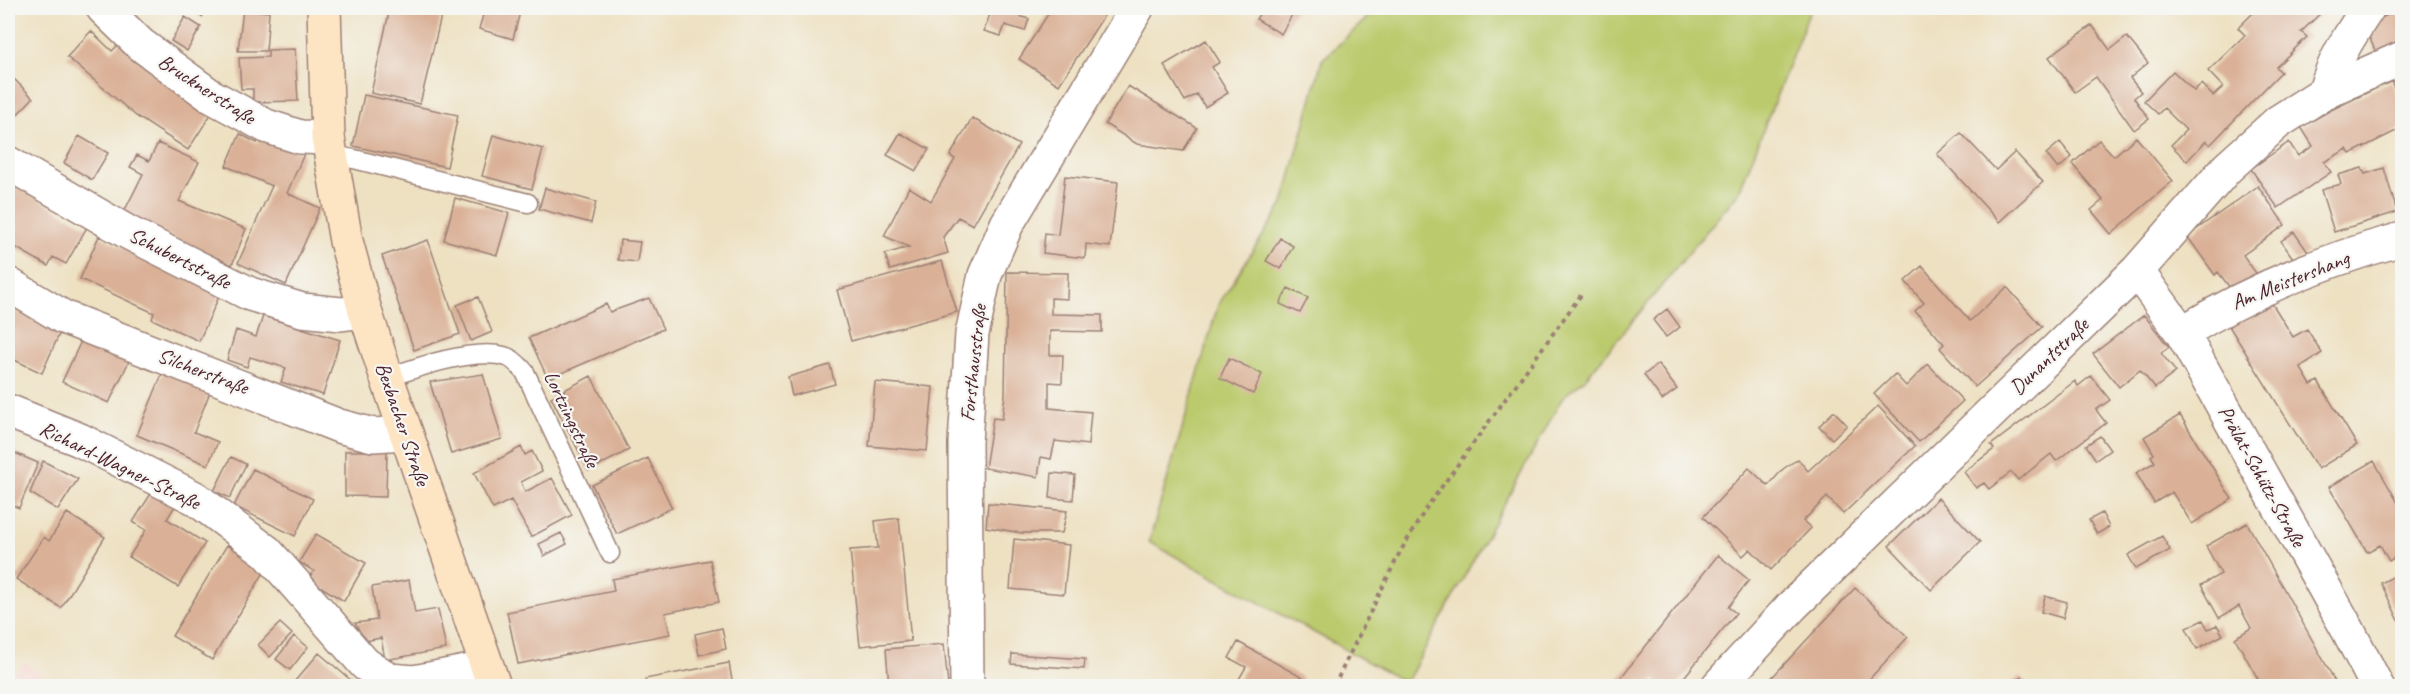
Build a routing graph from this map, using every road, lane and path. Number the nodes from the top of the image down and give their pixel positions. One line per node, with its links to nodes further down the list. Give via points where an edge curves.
1 (103, 8): 7 (street, Brucknerstraße, via 140,45 211,96 266,126)
2 (324, 8): 7 (street, Bexbacher Straße)
3 (1137, 8): 21 (street, Forsthausstraße, via 1007,224 985,275 972,334 965,443)
4 (2368, 8): 6 (street, via 2349,36)
5 (2403, 58): 6 (street, Dunantstraße)
6 (2325, 92): 11 (street, Dunantstraße, via 2278,122 2227,168)
7 (329, 147): 9 (lane, via 354,159); 14 (street, Bexbacher Straße, via 346,241)
8 (8, 163): 14 (street, Schubertstraße, via 129,233 250,294 302,310 341,314)
9 (528, 203)
10 (2403, 239): 15 (street, Am Meistershang, via 2338,258 2262,289)
11 (2137, 270): 15 (street, Prälat-Schütz-Straße); 23 (street, Dunantstraße, via 1792,606)
12 (8, 284): 18 (street, Silcherstraße, via 63,317 339,426 373,435)
13 (1581, 295): 22 (path, via 1427,507 1400,552)
14 (365, 310): 16 (street, Bexbacher Straße)
15 (2182, 333): 24 (street, Prälat-Schütz-Straße)
16 (387, 378): 18 (street, Bexbacher Straße); 19 (lane, Lortzingstraße, via 444,359 509,357 525,372)
17 (8, 411): 20 (street, Richard-Wagner-Straße, via 80,440 195,498 267,552 365,664 390,680)
18 (406, 434): 20 (street, Bexbacher Straße)
19 (610, 553)
20 (491, 677)
21 (967, 687)
22 (1334, 687)
23 (1718, 687)
24 (2377, 687)

